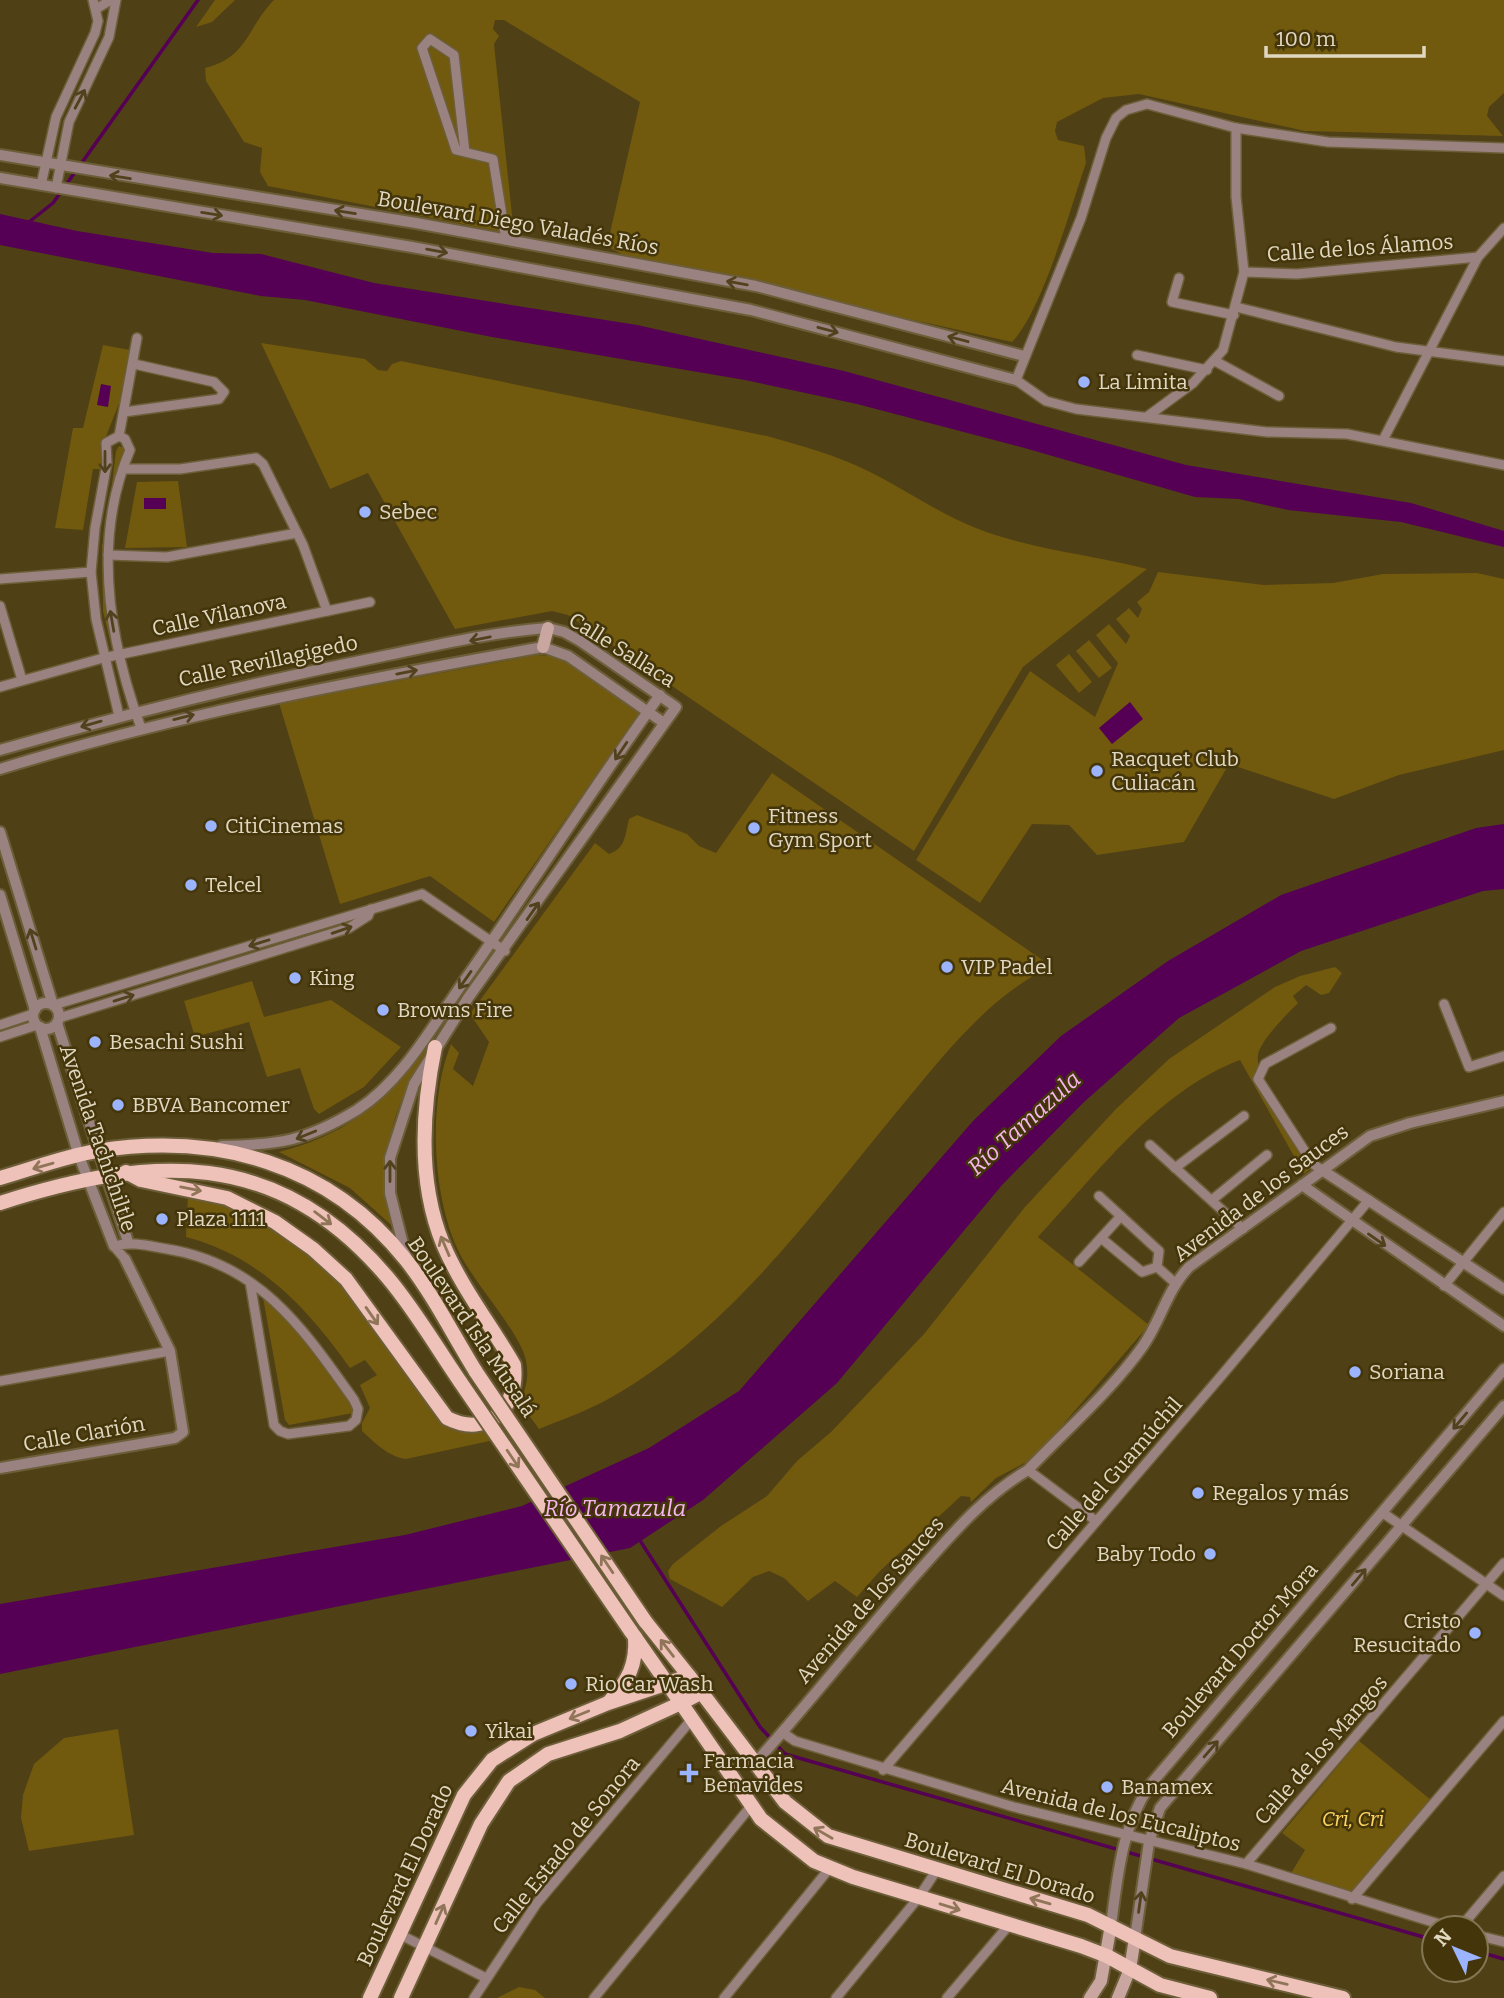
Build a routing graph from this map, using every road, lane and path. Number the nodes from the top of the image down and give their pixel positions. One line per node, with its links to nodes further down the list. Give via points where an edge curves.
1 (114, 0): 2 (street); 4 (street, one-way to 1, via 109,37)
2 (94, 5): 3 (street, via 95,33)
3 (56, 117): 4 (street); 9 (street)
4 (69, 122): 10 (street)
5 (1236, 128): 6 (street, via 1328,142); 17 (street, via 1236,197); 23 (street, via 1147,104 1116,118)
6 (1504, 148)
7 (466, 152): 7 (street, via 456,150 422,48 430,39 454,55); 15 (street, via 492,159)
8 (0, 155): 9 (street, Boulevard Diego Valadés Ríos)
9 (45, 163): 10 (street, Boulevard Diego Valadés Ríos); 12 (street)
10 (59, 166): 13 (street); 15 (street, Boulevard Diego Valadés Ríos, one-way to 10)
11 (0, 178): 12 (street, Boulevard Diego Valadés Ríos)
12 (41, 185): 13 (street, Boulevard Diego Valadés Ríos)
13 (56, 188): 28 (street, Boulevard Diego Valadés Ríos, one-way to 28, via 751,310)
14 (1504, 228): 16 (street)
15 (506, 240): 23 (street, Boulevard Diego Valadés Ríos, one-way to 15, via 756,286)
16 (1478, 257): 17 (street, Calle de los Álamos, via 1310,273); 21 (street)
17 (1244, 272): 19 (street)
18 (1179, 278): 19 (street, via 1172,302)
19 (1235, 311): 21 (street, via 1396,347); 24 (street)
20 (136, 338): 26 (street)
21 (1428, 349): 25 (street); 33 (street)
22 (1137, 355): 27 (street)
23 (1024, 356): 28 (street)
24 (1215, 361): 27 (street); 29 (street)
25 (1504, 361)
26 (134, 364): 30 (street); 30 (street, via 214,382 225,392 219,399)
27 (1207, 370): 31 (street)
28 (1016, 380): 31 (street, via 1046,401 1076,409)
29 (1279, 396)
30 (124, 412): 32 (street)
31 (1148, 416): 33 (street, via 1267,432 1347,434)
32 (118, 436): 35 (street, via 130,450); 36 (street, one-way to 36, via 106,443 107,463)
33 (1383, 440): 34 (street)
34 (1504, 465)
35 (123, 469): 37 (street); 38 (street, via 180,469 256,458)
36 (95, 528): 37 (street); 40 (street)
37 (110, 530): 39 (street)
38 (297, 533): 39 (street, via 167,557); 44 (street)
39 (108, 555): 47 (street, one-way to 39, via 108,593)
40 (91, 572): 41 (street); 48 (street)
41 (0, 579)
42 (370, 602): 44 (street, Calle Vilanova)
43 (0, 606): 49 (street)
44 (327, 611): 47 (street, Calle Vilanova)
45 (548, 628): 46 (main road); 51 (street, Calle Sallaca, via 580,641); 52 (street, Calle Revillagigedo, one-way to 52, via 312,670)
46 (543, 647): 53 (street, Calle Sallaca, via 568,656); 56 (street, Calle Revillagigedo, one-way to 46, via 254,701)
47 (120, 654): 48 (street, Calle Vilanova); 52 (street)
48 (103, 658): 49 (street, Calle Vilanova); 54 (street)
49 (22, 680): 50 (street, Calle Vilanova)
50 (0, 687)
51 (660, 695): 53 (street); 55 (street, Calle Sallaca, via 676,707)
52 (135, 711): 54 (street, Calle Revillagigedo); 56 (street)
53 (648, 711): 55 (street, Calle Sallaca); 62 (street, one-way to 62)
54 (119, 716): 57 (street, Calle Revillagigedo, one-way to 57)
55 (664, 723): 63 (street, one-way to 55)
56 (141, 728): 58 (street, Calle Revillagigedo)
57 (0, 750)
58 (0, 768)
59 (0, 832): 65 (street, one-way to 59)
60 (0, 895): 66 (street, Avenida Tachichiltle)
61 (371, 909): 62 (street, via 422,894); 65 (street, one-way to 65); 67 (street, one-way to 61, via 349,928)
62 (492, 941): 63 (street); 76 (street, one-way to 76, via 407,1063 358,1109 286,1143)
63 (505, 951): 71 (street)
64 (1444, 1004): 72 (street, via 1469,1067)
65 (53, 1005): 66 (street, via 44,1003); 67 (street, Avenida Tachichiltle)
66 (36, 1019): 67 (street, via 47,1029); 68 (street); 70 (street); 78 (street, Avenida Tachichiltle)
67 (58, 1020): 77 (street, Avenida Tachichiltle)
68 (0, 1024)
69 (1331, 1028): 81 (street, via 1265,1064 1258,1079 1313,1164)
70 (0, 1037)
71 (435, 1047): 82 (main road, one-way to 71, via 141,1180 227,1198 286,1229 340,1272 447,1418 469,1424 485,1422 511,1400 514,1365 453,1264 434,1213 425,1144); 100 (street, one-way to 71, via 390,1193 390,1158 409,1097)
72 (1504, 1056)
73 (1504, 1101): 81 (street, Avenida de los Sauces, via 1370,1136)
74 (1244, 1116): 80 (street)
75 (1150, 1145): 80 (street)
76 (208, 1146): 77 (main road, Boulevard Isla Musalá); 100 (main road, Boulevard Isla Musalá, via 286,1167 315,1182 381,1232)
77 (96, 1151): 78 (main road, Boulevard Isla Musalá); 83 (street, Avenida Tachichiltle)
78 (79, 1156): 84 (main road, Boulevard Isla Musalá, one-way to 84); 85 (street, Avenida Tachichiltle)
79 (1267, 1156): 88 (street)
80 (1175, 1168): 88 (street)
81 (1322, 1170): 86 (street, Avenida de los Sauces); 89 (street)
82 (126, 1172): 83 (main road, Boulevard Isla Musalá); 121 (main road, Boulevard Isla Musalá, one-way to 121, bridge, via 196,1171 233,1176 291,1197 360,1248 388,1278)
83 (106, 1174): 85 (main road, Boulevard Isla Musalá); 96 (street, Avenida Tachichiltle)
84 (0, 1178)
85 (89, 1178): 90 (main road, Boulevard Isla Musalá); 97 (street, Avenida Tachichiltle)
86 (1302, 1185): 93 (street); 94 (street, Avenida de los Sauces)
87 (1099, 1196): 92 (street)
88 (1212, 1200): 94 (street)
89 (1368, 1200): 93 (street, Calle del Guamúchil); 99 (street)
90 (0, 1203)
91 (1504, 1212): 99 (street)
92 (1121, 1216): 95 (street); 102 (street, via 1159,1251)
93 (1351, 1222): 105 (street, one-way to 105); 116 (street, Calle del Guamúchil)
94 (1243, 1229): 104 (street, Avenida de los Sauces)
95 (1101, 1238): 101 (street); 102 (street, via 1142,1272)
96 (128, 1242): 97 (street); 98 (street, Avenida Tachichiltle); 103 (street, via 191,1253)
97 (114, 1246): 98 (street, Avenida Tachichiltle)
98 (125, 1259): 108 (street, Avenida Tachichiltle)
99 (1463, 1261): 105 (street); 106 (street)
100 (407, 1262): 122 (main road, Boulevard Isla Musalá, one-way to 100, bridge, via 645,1621)
101 (1079, 1262)
102 (1157, 1267): 104 (street)
103 (250, 1282): 103 (street, via 295,1321 354,1399 356,1420 349,1426 288,1434 274,1425)
104 (1174, 1282): 114 (street, Avenida de los Sauces, via 1141,1349)
105 (1444, 1286): 107 (street)
106 (1504, 1289)
107 (1504, 1326)
108 (170, 1351): 110 (street); 112 (street, Avenida Tachichiltle, via 184,1427)
109 (1504, 1369): 115 (street, Boulevard Doctor Mora, one-way to 115)
110 (0, 1381)
111 (1504, 1406): 117 (street, Boulevard Doctor Mora)
112 (175, 1438): 113 (street, Calle Clarión)
113 (0, 1468)
114 (1028, 1470): 116 (street); 129 (street, Avenida de los Sauces, via 969,1515)
115 (1382, 1513): 117 (street); 133 (street, Boulevard Doctor Mora, via 1150,1785 1133,1811)
116 (1096, 1521): 131 (street, Calle del Guamúchil)
117 (1402, 1526): 119 (street); 134 (street, Boulevard Doctor Mora, one-way to 117, via 1160,1808)
118 (1504, 1563): 119 (street, Calle de los Mangos)
119 (1486, 1584): 120 (street); 135 (street, Calle de los Mangos)
120 (1504, 1596)
121 (632, 1633): 123 (main road, Boulevard Isla Musalá); 125 (main road, via 633,1667)
122 (689, 1676): 123 (main road, Boulevard El Dorado); 124 (main road, Boulevard El Dorado)
123 (668, 1685): 125 (main road, Boulevard El Dorado); 126 (main road, Boulevard Isla Musalá)
124 (702, 1692): 126 (main road); 130 (main road, Boulevard El Dorado)
125 (608, 1703): 145 (main road, Boulevard El Dorado, one-way to 145, via 507,1748 479,1774 448,1826)
126 (681, 1703): 127 (main road); 147 (main road, one-way to 126, via 481,1824 509,1781 548,1755 620,1731)
127 (692, 1719): 132 (main road); 150 (street, Calle Estado de Sonora, via 537,1903)
128 (1504, 1721): 140 (street)
129 (780, 1735): 130 (street, Avenida de los Sauces); 131 (street, Avenida de los Eucaliptos)
130 (760, 1757): 137 (main road, Boulevard El Dorado, one-way to 130, via 828,1836 785,1802)
131 (883, 1770): 133 (street, Avenida de los Eucaliptos)
132 (751, 1806): 136 (main road, via 798,1852); 154 (street)
133 (1124, 1838): 134 (street, Avenida de los Eucaliptos); 144 (street, Boulevard Doctor Mora)
134 (1148, 1844): 135 (street, Avenida de los Eucaliptos); 146 (street, Boulevard Doctor Mora, one-way to 134)
135 (1246, 1864): 140 (street, Avenida de los Eucaliptos)
136 (829, 1869): 139 (main road); 155 (street)
137 (936, 1871): 139 (street); 144 (main road, Boulevard El Dorado, one-way to 137)
138 (1504, 1876): 141 (street)
139 (919, 1897): 143 (main road, one-way to 143); 156 (street)
140 (1352, 1899): 142 (street, Avenida de los Eucaliptos)
141 (1472, 1914)
142 (1420, 1919)
143 (1009, 1925): 148 (main road); 157 (street)
144 (1111, 1925): 146 (main road, Boulevard El Dorado); 148 (main road, Boulevard Doctor Mora)
145 (399, 1934): 147 (street); 151 (main road, Boulevard El Dorado)
146 (1135, 1938): 149 (main road, Boulevard Doctor Mora); 161 (main road, Boulevard El Dorado, one-way to 146, via 1170,1956)
147 (426, 1945): 150 (street); 152 (main road)
148 (1107, 1956): 149 (main road); 158 (main road, Boulevard Doctor Mora, via 1101,1981)
149 (1130, 1969): 159 (main road, Boulevard Doctor Mora); 160 (main road, via 1160,1985)
150 (486, 1978): 153 (street, Calle Estado de Sonora)
151 (370, 1998)
152 (401, 1998)
153 (474, 1998)
154 (594, 1998)
155 (724, 1998)
156 (836, 1998)
157 (947, 1998)
158 (1090, 1998)
159 (1118, 1998)
160 (1210, 1998)
161 (1343, 1998)

